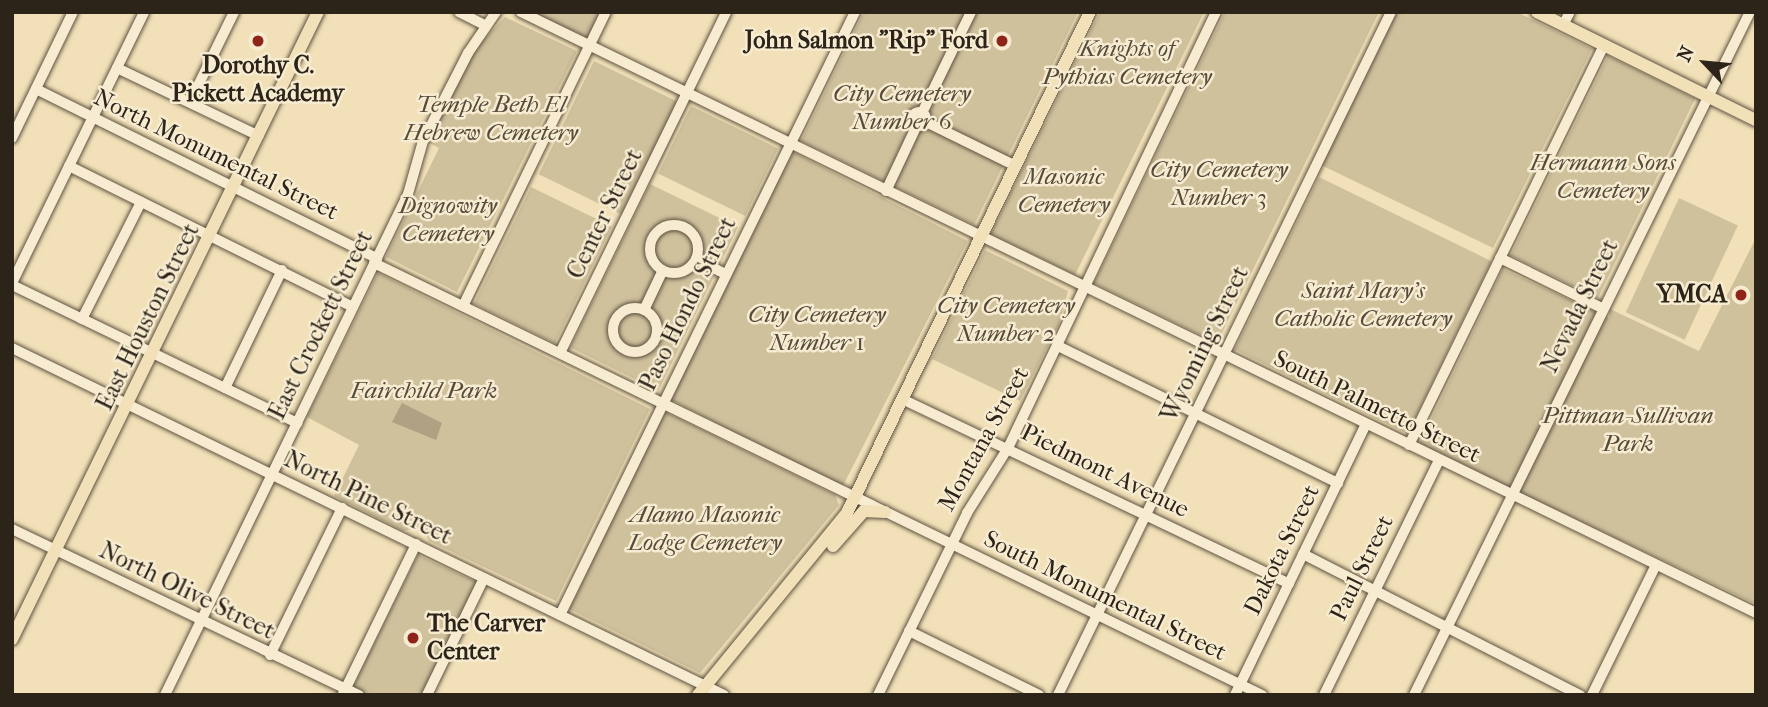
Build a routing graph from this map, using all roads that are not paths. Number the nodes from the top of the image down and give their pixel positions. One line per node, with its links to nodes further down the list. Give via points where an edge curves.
1 (144, 12): 22 (street)
2 (233, 12): 26 (street)
3 (318, 12): 30 (main road, East Houston Street)
4 (459, 12): 19 (street)
5 (496, 12): 19 (street, East Crockett Street)
6 (521, 12): 21 (street, South Palmetto Street)
7 (606, 12): 21 (street)
8 (726, 12): 24 (street, Center Street)
9 (971, 12): 28 (street)
10 (1090, 12): 34 (main road)
11 (1216, 12): 47 (street, Montana Street)
12 (1391, 12): 57 (street, Wyoming Street)
13 (1536, 12): 18 (main road)
14 (1570, 12): 18 (street)
15 (1750, 12): 25 (street, Nevada Street)
16 (71, 13): 23 (street)
17 (852, 13): 32 (street, Paso Hondo Street)
18 (1563, 25): 20 (main road)
19 (486, 26): 42 (street, East Crockett Street, via 467,53 423,141 411,185)
20 (1604, 45): 25 (main road); 40 (street)
21 (590, 46): 24 (street, South Palmetto Street); 48 (street)
22 (117, 68): 26 (street); 27 (street)
23 (36, 89): 27 (street, North Monumental Street); 31 (street)
24 (687, 92): 32 (street, South Palmetto Street); 55 (street, Center Street)
25 (1708, 96): 29 (main road); 50 (street, Nevada Street)
26 (190, 102): 30 (street)
27 (92, 117): 33 (street); 35 (street, North Monumental Street)
28 (921, 120): 34 (street); 36 (street)
29 (1756, 120)
30 (258, 136): 35 (main road, East Houston Street)
31 (12, 138)
32 (790, 144): 36 (street, South Palmetto Street); 45 (street, Paso Hondo Street)
33 (69, 166): 37 (street); 46 (street)
34 (1016, 166): 39 (main road)
35 (235, 186): 38 (main road, East Houston Street); 42 (street, North Monumental Street)
36 (886, 191): 39 (street, South Palmetto Street)
37 (141, 202): 38 (street); 52 (street)
38 (211, 236): 43 (street); 56 (main road, East Houston Street)
39 (980, 238): 47 (street, South Palmetto Street); 59 (main road)
40 (1500, 258): 50 (street); 65 (street)
41 (696, 259): 44 (street, via 682,272); 44 (street, via 695,235 685,227 667,226 656,233 650,246 653,260); 45 (street)
42 (375, 260): 48 (street, North Monumental Street); 49 (street, East Crockett Street)
43 (282, 270): 49 (street); 58 (street)
44 (663, 271): 51 (street)
45 (726, 274): 61 (street, Paso Hondo Street)
46 (12, 284): 52 (street)
47 (1082, 288): 53 (street, Montana Street); 57 (street, South Palmetto Street)
48 (463, 306): 55 (street, North Monumental Street)
49 (353, 307): 63 (street, East Crockett Street)
50 (1602, 308): 70 (street, Nevada Street)
51 (644, 310): 51 (street, via 624,311 615,321 616,341 627,350 646,348 655,338 654,319)
52 (82, 319): 56 (street)
53 (1058, 346): 62 (street); 66 (street, Montana Street)
54 (12, 348): 60 (street, North Pine Street)
55 (560, 353): 61 (street, North Monumental Street)
56 (153, 355): 58 (street); 60 (main road, East Houston Street)
57 (1222, 356): 62 (street, Wyoming Street); 64 (street, South Palmetto Street)
58 (225, 388): 63 (street)
59 (902, 399): 66 (street, Piedmont Avenue); 71 (main road)
60 (129, 404): 68 (street, North Pine Street); 78 (main road, East Houston Street)
61 (662, 405): 71 (street, North Monumental Street); 87 (street, Paso Hondo Street)
62 (1194, 414): 69 (street); 74 (street, Wyoming Street)
63 (297, 423): 68 (street, East Crockett Street)
64 (1367, 424): 65 (street, South Palmetto Street); 69 (street, Dakota Street)
65 (1409, 445): 67 (street, South Palmetto Street)
66 (1007, 448): 74 (street, Piedmont Avenue); 77 (street, Montana Street)
67 (1439, 460): 70 (street, South Palmetto Street); 83 (street, Paul Street)
68 (272, 474): 72 (street, North Pine Street); 88 (street, East Crockett Street)
69 (1338, 483): 79 (street, Dakota Street)
70 (1512, 495): 80 (street, South Palmetto Street); 89 (street, Nevada Street)
71 (854, 498): 73 (street, South Monumental Street); 84 (main road, via 836,529)
72 (342, 508): 76 (street, North Pine Street); 92 (street)
73 (885, 512): 77 (street, South Monumental Street); 84 (main road, via 864,511 801,582)
74 (1145, 514): 82 (street, Piedmont Avenue); 86 (street, Wyoming Street)
75 (12, 529): 78 (street, North Olive Street)
76 (416, 544): 81 (street, North Pine Street); 95 (street)
77 (951, 545): 86 (street, South Monumental Street); 90 (street, Montana Street)
78 (56, 550): 88 (street, North Olive Street); 91 (main road, East Houston Street)
79 (1303, 554): 82 (street, Dakota Street); 83 (street)
80 (1656, 565): 85 (street, South Palmetto Street); 108 (street)
81 (484, 578): 87 (street, North Pine Street); 98 (street)
82 (1289, 584): 93 (street, Dakota Street)
83 (1375, 589): 89 (street); 105 (street, Paul Street)
84 (777, 600): 94 (main road)
85 (1756, 613)
86 (1096, 614): 93 (street, South Monumental Street); 102 (street, Wyoming Street)
87 (560, 615): 94 (street, North Pine Street)
88 (201, 621): 92 (street, North Olive Street); 96 (street, East Crockett Street)
89 (1447, 628): 106 (street, Nevada Street); 107 (street)
90 (909, 631): 100 (street, Montana Street); 101 (street)
91 (12, 639)
92 (270, 655): 95 (street, North Olive Street)
93 (1240, 684): 103 (street, Dakota Street); 104 (street, South Monumental Street)
94 (702, 690): 99 (street, North Pine Street)
95 (343, 693): 97 (street, North Olive Street)
96 (165, 695)
97 (359, 695)
98 (427, 695)
99 (724, 695)
100 (878, 695)
101 (1039, 695)
102 (1058, 695)
103 (1235, 695)
104 (1262, 695)
105 (1324, 695)
106 (1414, 695)
107 (1580, 695)
108 (1592, 695)

